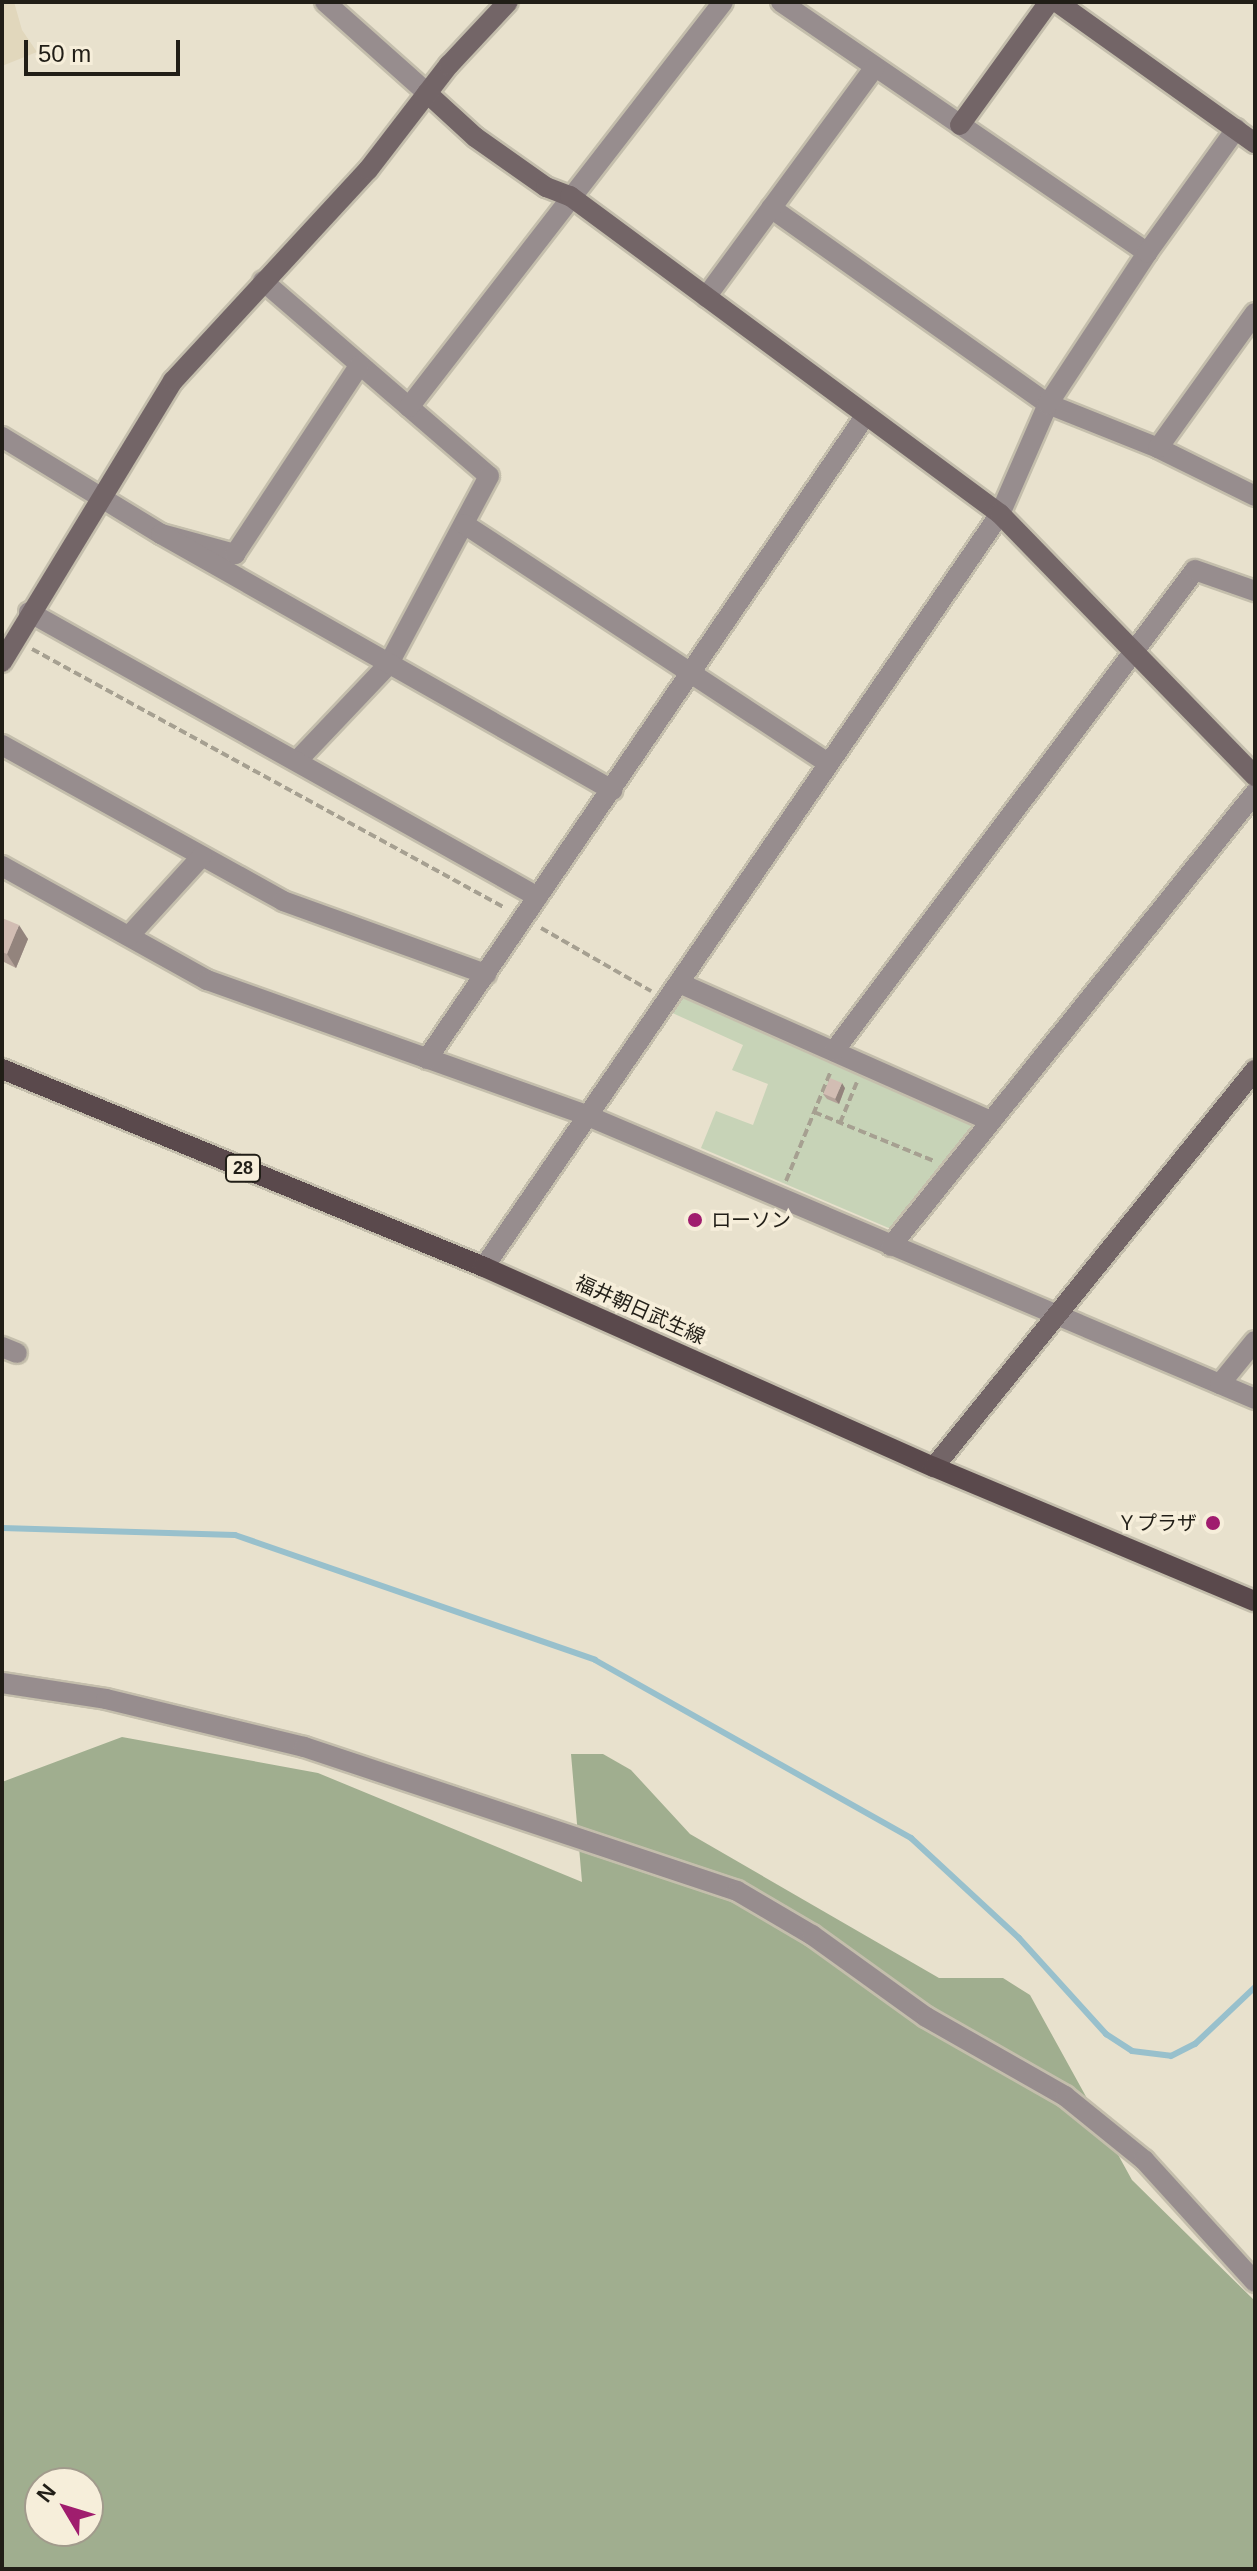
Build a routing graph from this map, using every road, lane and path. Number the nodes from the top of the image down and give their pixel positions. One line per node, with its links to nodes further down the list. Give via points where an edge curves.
1 (325, 2): 8 (street)
2 (508, 2): 8 (street)
3 (723, 2): 12 (street)
4 (781, 2): 7 (street)
5 (1049, 2): 9 (street)
6 (1057, 2): 10 (street)
7 (875, 67): 9 (street); 13 (street)
8 (427, 93): 12 (street, via 475,137 546,187); 15 (street, via 368,170)
9 (960, 125): 14 (street)
10 (1236, 129): 11 (street); 14 (street)
11 (1255, 143)
12 (570, 196): 16 (street); 21 (street)
13 (771, 208): 16 (street); 20 (street)
14 (1147, 253): 20 (street)
15 (263, 281): 19 (street); 26 (street, via 173,381)
16 (706, 297): 22 (street)
17 (1255, 313): 18 (street)
18 (1248, 335): 24 (street)
19 (359, 366): 21 (street); 29 (street, via 235,554)
20 (1048, 404): 24 (street); 27 (street)
21 (409, 407): 28 (street, via 489,476)
22 (866, 415): 27 (street); 36 (street)
23 (2, 437): 26 (street)
24 (1158, 448): 25 (street)
25 (1255, 496)
26 (99, 498): 29 (street); 31 (street)
27 (1000, 514): 33 (street); 39 (street)
28 (464, 524): 35 (street); 36 (street)
29 (161, 534): 35 (street)
30 (1255, 591): 33 (street, via 1195,570)
31 (29, 612): 32 (street); 38 (street)
32 (14, 639): 34 (street); 46 (path)
33 (1132, 650): 40 (street); 51 (street)
34 (2, 662)
35 (388, 665): 38 (street); 41 (street)
36 (691, 676): 39 (street); 41 (street)
37 (2, 745): 43 (street)
38 (297, 761): 45 (street)
39 (828, 763): 49 (street)
40 (1255, 776)
41 (612, 790): 45 (street)
42 (1255, 793): 57 (street)
43 (202, 856): 47 (street); 48 (street, via 283,901)
44 (2, 866): 47 (street)
45 (538, 897): 46 (street)
46 (524, 919): 48 (street); 49 (path)
47 (129, 936): 50 (street, via 207,980)
48 (486, 974): 50 (street)
49 (673, 992): 51 (street); 56 (street)
50 (427, 1059): 56 (street)
51 (832, 1061): 52 (street); 55 (path)
52 (864, 1065): 57 (street); 58 (path)
53 (2, 1069): 62 (main road, 福井朝日武生線 / 28)
54 (1255, 1070): 63 (street)
55 (814, 1112): 58 (path); 60 (path)
56 (588, 1116): 60 (street); 62 (street)
57 (991, 1121): 59 (street)
58 (840, 1123): 59 (path)
59 (953, 1169): 61 (street)
60 (779, 1198): 61 (street)
61 (891, 1246): 63 (street)
62 (484, 1267): 67 (main road, 福井朝日武生線 / 28)
63 (1053, 1316): 65 (street); 67 (street)
64 (1255, 1341): 65 (street)
65 (1220, 1384): 66 (street)
66 (1255, 1399)
67 (934, 1467): 68 (main road, 福井朝日武生線 / 28)
68 (1255, 1601)
69 (2, 1683): 70 (street, via 106,1699 304,1747 737,1891 812,1935 926,2017 1065,2096 1144,2160)
70 (1255, 2282)

